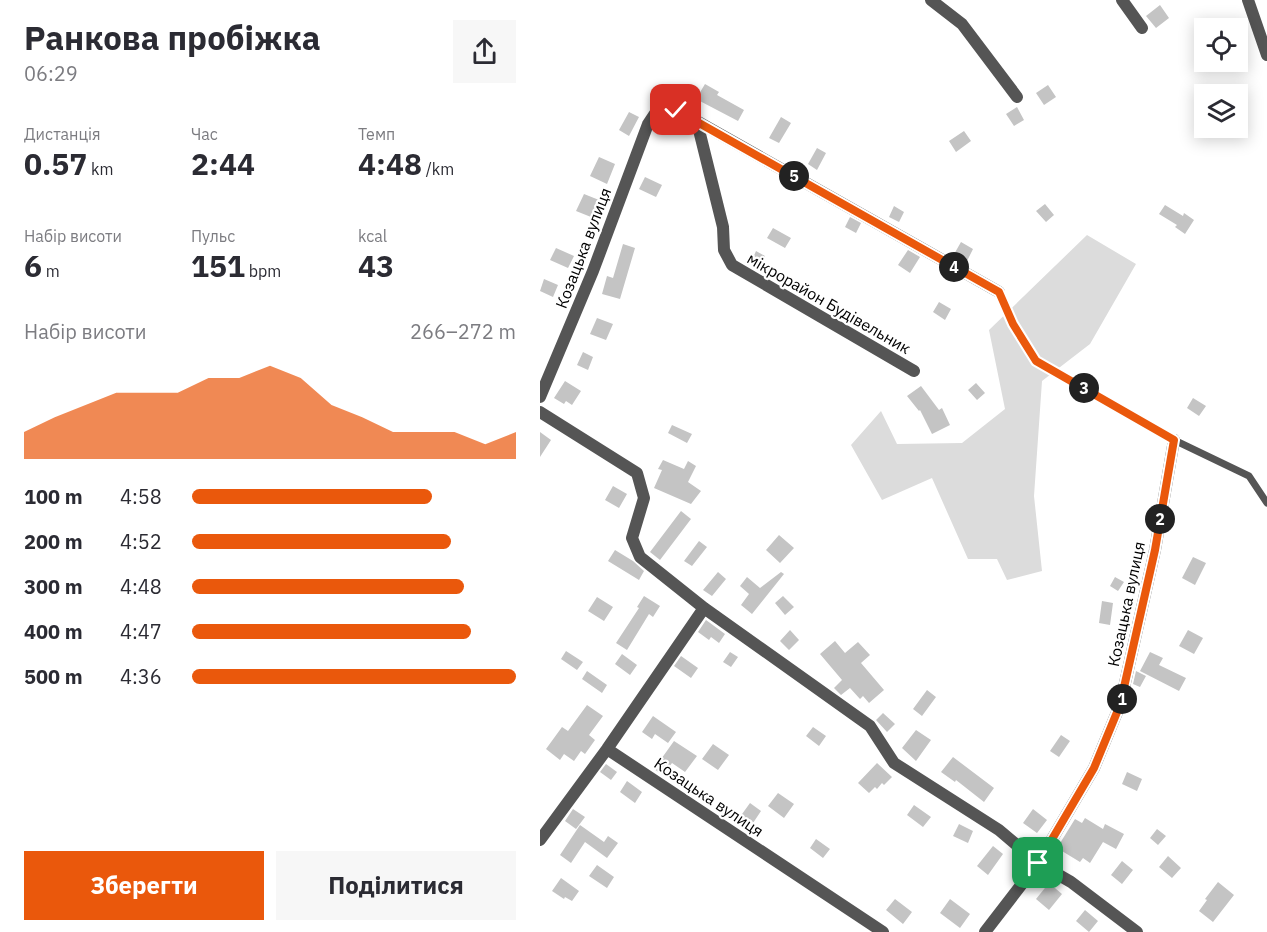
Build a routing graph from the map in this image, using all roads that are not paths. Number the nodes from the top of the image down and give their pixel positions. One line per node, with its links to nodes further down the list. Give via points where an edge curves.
1 (931, 0): 6 (street, via 962,24)
2 (1122, 0): 4 (street)
3 (1248, 0): 5 (street)
4 (1142, 28)
5 (1267, 55)
6 (1017, 97)
7 (697, 122): 8 (street); 9 (street, мікрорайон Будівельник, via 723,227 724,250 732,265); 10 (street, Козацька вулиця, via 676,110 656,112 648,124)
8 (999, 292): 12 (lane, via 1036,361)
9 (914, 371)
10 (540, 397)
11 (540, 412): 14 (street, via 637,473 644,498 632,538 640,557)
12 (1174, 440): 13 (lane, via 1249,476); 17 (street, Козацька вулиця, via 1155,550 1120,705 1094,768)
13 (1267, 503)
14 (704, 608): 15 (street); 17 (street, via 870,726 894,763 999,830)
15 (607, 749): 16 (street); 18 (street, Козацька вулиця)
16 (540, 840)
17 (1038, 863): 19 (street, Козацька вулиця); 20 (street, via 1071,882)
18 (883, 932)
19 (985, 932)
20 (1137, 932)

